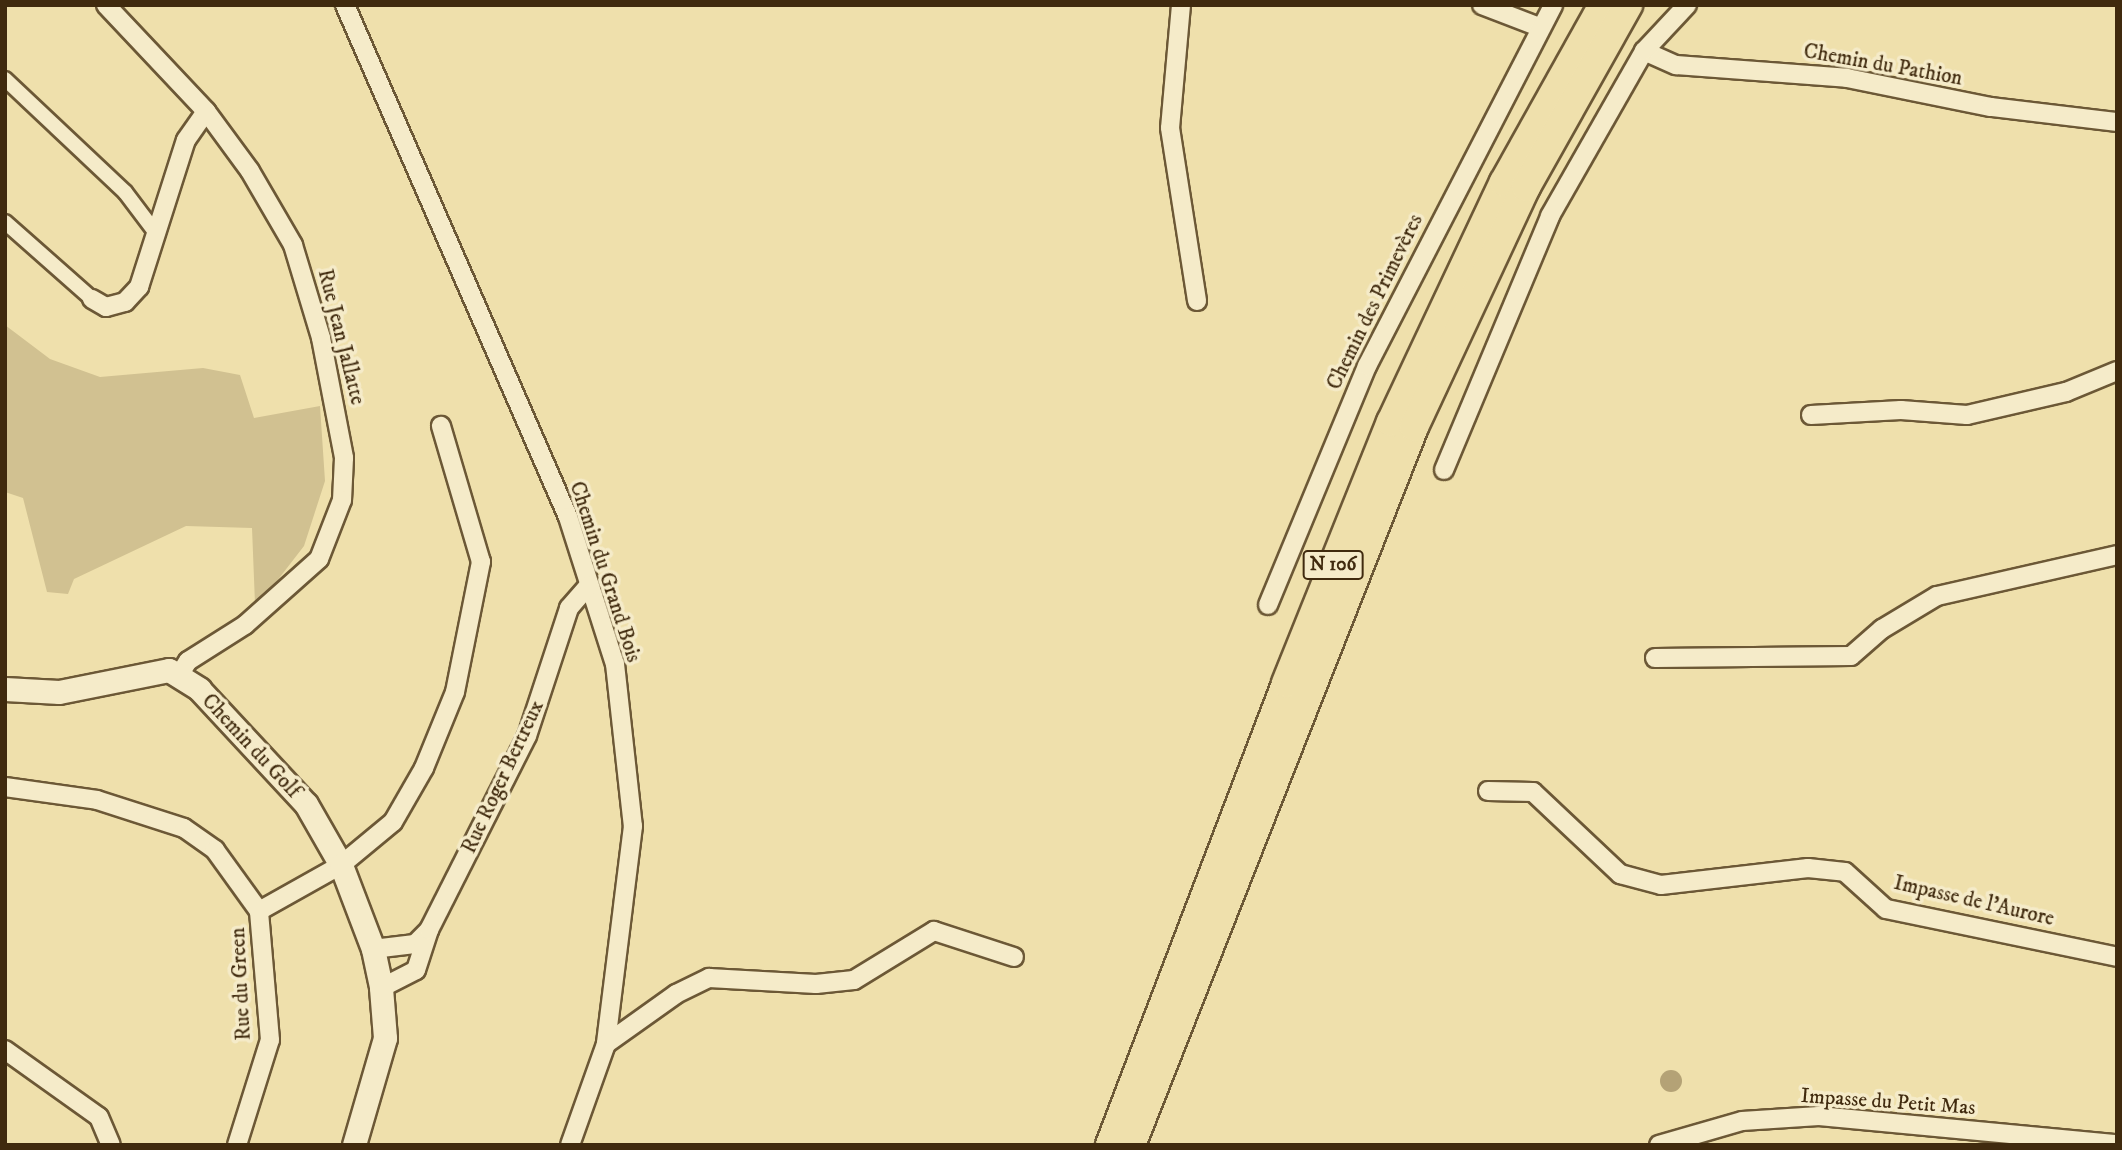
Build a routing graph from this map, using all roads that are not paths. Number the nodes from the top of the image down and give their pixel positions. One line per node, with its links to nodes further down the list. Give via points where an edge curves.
1 (106, 5): 12 (street, Rue Jean Jallatte)
2 (345, 5): 23 (street, Chemin du Grand Bois, via 568,517)
3 (1181, 5): 17 (street, via 1170,128)
4 (1482, 5): 9 (street)
5 (1553, 5): 9 (street, Chemin des Primevères)
6 (1603, 5): 44 (main road, N 106, via 1504,182 1391,422)
7 (1628, 5): 45 (main road, N 106, via 1526,187 1414,427)
8 (1687, 5): 10 (street)
9 (1539, 27): 24 (street, Chemin des Primevères, via 1367,366)
10 (1644, 51): 13 (street, Chemin du Pathion, via 1675,65 1847,78 1991,107); 21 (street, via 1550,215)
11 (5, 79): 15 (street, via 125,192)
12 (206, 111): 15 (street, via 186,141); 26 (street, Rue Jean Jallatte, via 250,171 293,245 321,338 344,458 342,500 319,559 245,625 188,661)
13 (2117, 122)
14 (5, 222): 16 (street)
15 (156, 233): 16 (street, via 139,287 125,302 106,307)
16 (92, 299)
17 (1197, 301)
18 (2117, 370): 19 (street, via 2066,392 1967,415 1901,411)
19 (1811, 415)
20 (441, 426): 30 (street, Rue du Green, via 481,562 468,645 455,692 406,800 393,822)
21 (1444, 470)
22 (2117, 555): 25 (street, via 1937,596 1882,629 1851,656)
23 (589, 585): 32 (street, Rue Roger Bertreux, via 569,608 527,736); 37 (street, Chemin du Grand Bois, via 615,664 633,826)
24 (1268, 604)
25 (1655, 658)
26 (180, 674): 27 (street, via 149,671 59,692); 30 (street, Chemin du Golf, via 306,804)
27 (5, 689)
28 (5, 788): 31 (street, via 97,800 184,828 235,871)
29 (1488, 791): 35 (street, Impasse de l'Aurore, via 1533,792 1620,874 1661,885 1808,868 1845,872 1886,909)
30 (341, 864): 31 (street, Rue du Green); 33 (street, Chemin du Golf)
31 (260, 911): 41 (street, Rue du Green, via 270,1040)
32 (429, 930): 33 (street, via 415,944); 36 (street, Rue Roger Bertreux, via 416,970)
33 (373, 949): 36 (street, Chemin du Golf)
34 (1014, 957): 37 (street, via 934,931 855,980 816,984 709,978 676,994)
35 (2117, 957)
36 (381, 988): 42 (street, via 384,1038)
37 (606, 1044): 43 (street, Chemin du Grand Bois)
38 (5, 1050): 40 (street, via 99,1117)
39 (2117, 1144): 46 (street, Impasse du Petit Mas, via 1819,1116 1742,1122)
40 (111, 1145)
41 (237, 1145)
42 (354, 1145)
43 (570, 1145)
44 (1110, 1145)
45 (1130, 1145)
46 (1659, 1145)

